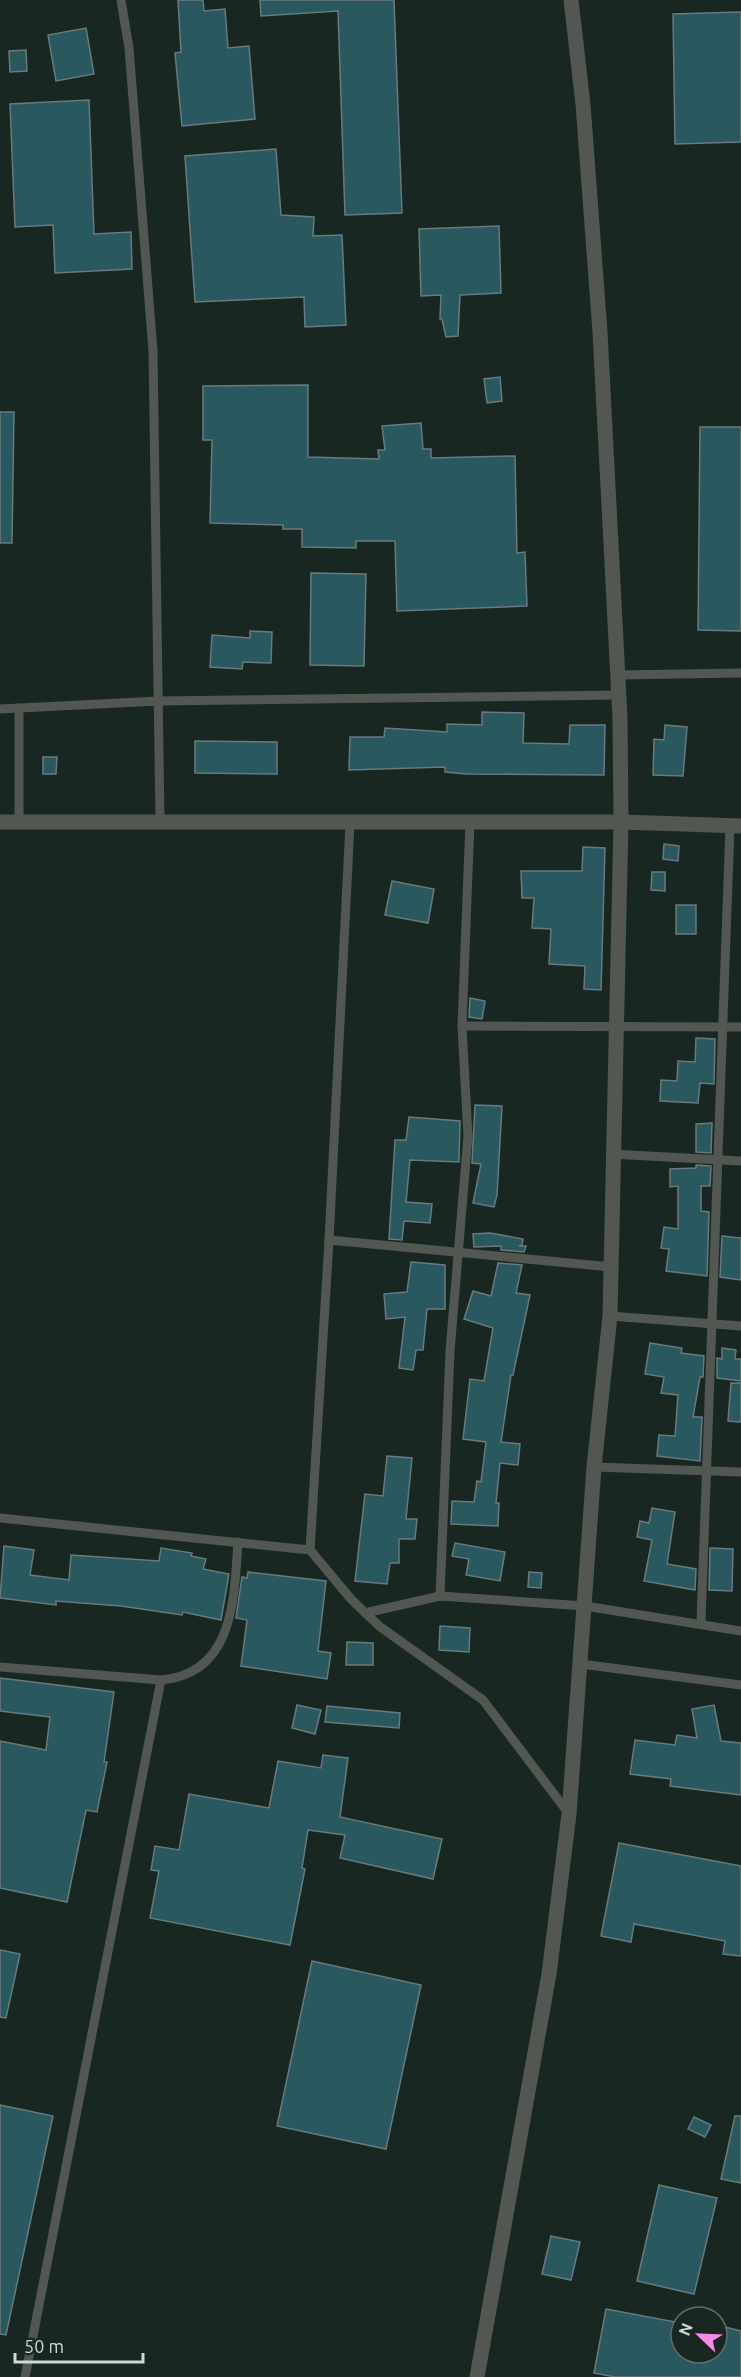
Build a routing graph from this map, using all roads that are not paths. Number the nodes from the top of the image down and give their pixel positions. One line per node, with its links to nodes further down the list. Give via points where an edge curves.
1 (121, 0): 6 (lane, via 129,48 153,351)
2 (572, 0): 4 (street, via 584,104 600,332)
3 (741, 673): 4 (lane)
4 (618, 675): 5 (street)
5 (619, 695): 6 (lane); 13 (street)
6 (158, 701): 7 (lane); 9 (lane)
7 (19, 708): 8 (lane); 11 (lane)
8 (0, 710)
9 (160, 821): 11 (street); 14 (street)
10 (0, 822): 11 (street)
11 (19, 822)
12 (471, 822): 13 (street); 14 (street); 16 (lane)
13 (621, 822): 15 (street); 17 (street)
14 (350, 824): 23 (lane)
15 (735, 826): 18 (lane)
16 (462, 1026): 17 (lane); 24 (lane, via 468,1136)
17 (617, 1027): 18 (lane); 20 (street)
18 (722, 1027): 19 (lane); 21 (lane)
19 (741, 1027)
20 (611, 1154): 21 (lane); 25 (street)
21 (718, 1160): 22 (lane); 27 (lane)
22 (741, 1161)
23 (329, 1240): 24 (lane); 34 (lane)
24 (459, 1253): 25 (lane); 35 (lane, via 450,1351)
25 (611, 1267): 26 (street)
26 (610, 1316): 27 (lane); 29 (street)
27 (712, 1322): 28 (lane); 30 (lane)
28 (741, 1326)
29 (594, 1467): 30 (lane); 36 (street)
30 (706, 1472): 31 (lane); 38 (lane)
31 (741, 1472)
32 (0, 1518): 33 (lane)
33 (238, 1542): 34 (lane); 42 (lane, via 230,1617 212,1656 183,1678)
34 (310, 1550): 37 (lane)
35 (440, 1596): 36 (lane); 37 (lane)
36 (585, 1606): 38 (lane); 40 (street)
37 (365, 1613): 44 (lane, via 483,1700)
38 (700, 1622): 39 (lane)
39 (741, 1631)
40 (581, 1664): 43 (lane); 44 (street)
41 (0, 1667): 42 (lane)
42 (161, 1680): 45 (lane)
43 (741, 1685)
44 (569, 1814): 46 (street, via 549,1974)
45 (25, 2377)
46 (477, 2377)

